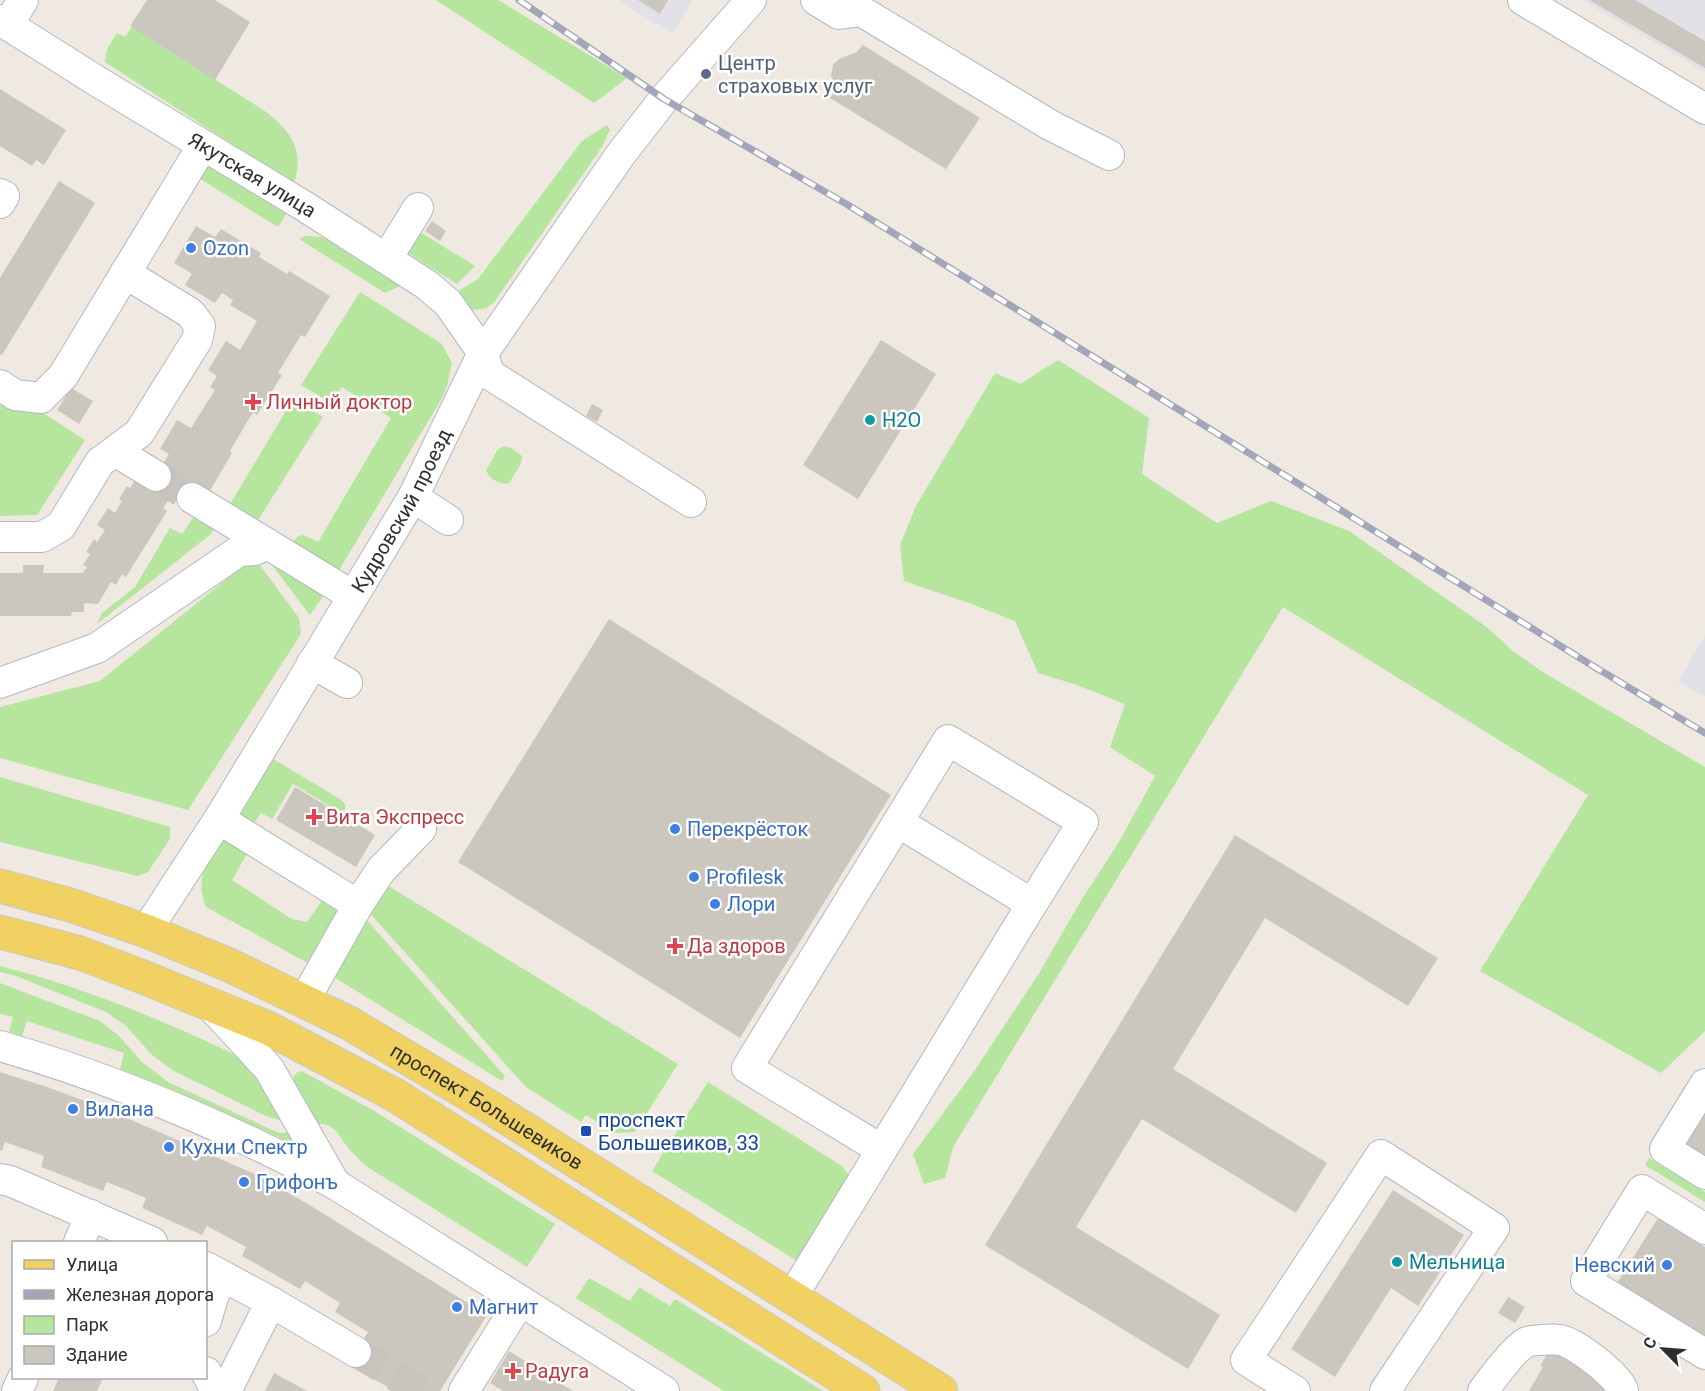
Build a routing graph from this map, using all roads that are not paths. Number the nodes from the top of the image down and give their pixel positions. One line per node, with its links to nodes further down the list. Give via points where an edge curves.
1 (751, 0): 13 (street, Кудровский проезд, via 621,154)
2 (816, 0): 7 (street, via 839,14 861,11 1050,125)
3 (1523, 0): 5 (street)
4 (10, 15): 6 (street, Якутская улица)
5 (1705, 109)
6 (203, 145): 11 (street, Якутская улица); 12 (street)
7 (1109, 155)
8 (0, 194): 9 (street, via 4,196)
9 (0, 203)
10 (418, 208): 11 (street)
11 (387, 258): 13 (street, Якутская улица, via 448,303)
12 (125, 273): 14 (street, via 63,376 41,398 15,395); 15 (street, via 190,313 200,326 196,340 140,433)
13 (483, 353): 17 (street, Кудровский проезд); 19 (street, Якутская улица, via 489,374)
14 (0, 386)
15 (115, 451): 16 (street); 21 (street, via 100,462 60,526 42,537)
16 (156, 476)
17 (413, 497): 20 (street); 23 (street, Кудровский проезд)
18 (192, 498): 22 (street)
19 (691, 502)
20 (448, 520)
21 (0, 537)
22 (268, 544): 23 (street); 25 (street, via 239,551 97,648)
23 (353, 596): 24 (street, Кудровский проезд)
24 (312, 663): 26 (street); 27 (street, Кудровский проезд)
25 (0, 683)
26 (347, 683)
27 (219, 819): 32 (street); 33 (street, Кудровский проезд)
28 (898, 822): 31 (street); 31 (street, via 948,740 1083,822); 39 (street, via 747,1068)
29 (421, 829): 32 (street, via 381,870)
30 (0, 886): 33 (main road, проспект Большевиков)
31 (1032, 904): 39 (street)
32 (358, 905): 35 (street)
33 (146, 931): 35 (main road, проспект Большевиков)
34 (0, 932): 36 (main road, проспект Большевиков, via 80,953)
35 (304, 1001): 48 (main road, проспект Большевиков, via 438,1074)
36 (211, 1005): 42 (street, via 269,1069); 59 (main road, проспект Большевиков, via 267,1028 395,1095)
37 (0, 1046): 42 (street, via 134,1090 211,1122)
38 (1705, 1084): 40 (street, via 1665,1149)
39 (882, 1150): 48 (street)
40 (1705, 1174)
41 (0, 1179): 43 (street)
42 (335, 1184): 49 (street)
43 (91, 1215): 45 (street); 46 (street)
44 (1705, 1229): 53 (street, via 1642,1190 1586,1281)
45 (80, 1241)
46 (150, 1241)
47 (214, 1271): 50 (street); 51 (street)
48 (792, 1297): 60 (main road, проспект Большевиков)
49 (520, 1301): 57 (street); 58 (street)
50 (271, 1302): 52 (street); 56 (street)
51 (207, 1318)
52 (356, 1352)
53 (1705, 1354)
54 (207, 1374): 55 (street)
55 (216, 1391)
56 (226, 1391)
57 (464, 1391)
58 (664, 1391)
59 (863, 1391)
60 (941, 1391)
61 (1294, 1391): 62 (street, via 1246,1360 1381,1155 1494,1228)
62 (1386, 1391)
63 (1484, 1391): 64 (street, via 1498,1369 1526,1342 1562,1340 1599,1362 1622,1384)
64 (1623, 1391)

